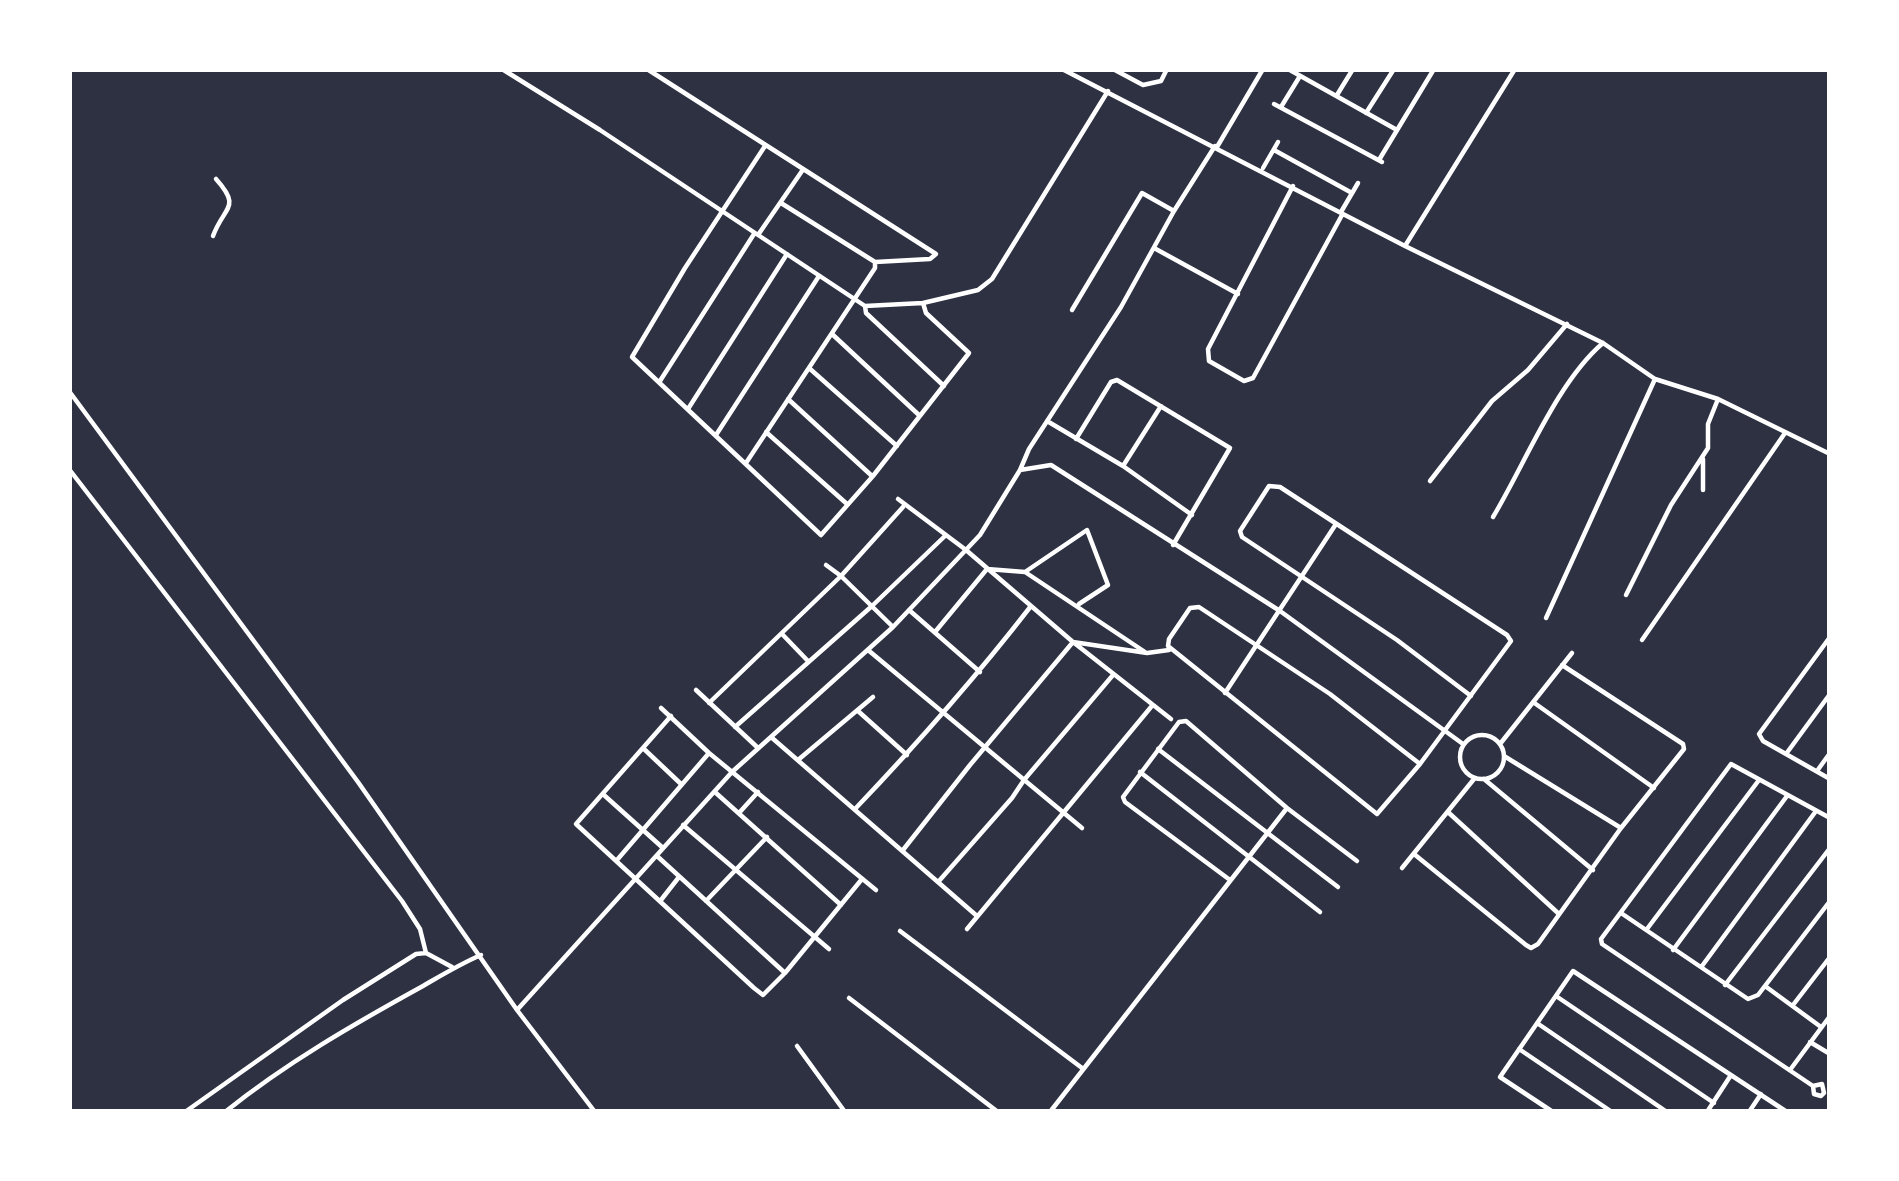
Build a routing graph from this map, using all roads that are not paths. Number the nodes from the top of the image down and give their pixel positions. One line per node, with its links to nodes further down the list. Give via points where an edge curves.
1 (502, 69): 30 (street)
2 (647, 69): 19 (street)
3 (1062, 69): 14 (street)
4 (1113, 69): 5 (street, via 1143,85 1161,81)
5 (1168, 69)
6 (1263, 69): 20 (street)
7 (1288, 69): 13 (street)
8 (1311, 69): 13 (street)
9 (1353, 69): 15 (street)
10 (1394, 69): 16 (street)
11 (1434, 69): 17 (street)
12 (1515, 69): 34 (street)
13 (1303, 78): 15 (street); 17 (street, via 1278,106 1380,161)
14 (1108, 91): 20 (street); 41 (street, via 992,279 979,290)
15 (1336, 96): 16 (street)
16 (1366, 113): 17 (street)
17 (1397, 130)
18 (1278, 142): 21 (street)
19 (765, 146): 22 (street); 30 (street)
20 (1216, 147): 23 (street); 29 (street)
21 (1274, 150): 23 (street); 27 (street)
22 (803, 170): 28 (street); 37 (street, via 936,254)
23 (1262, 170): 26 (street)
24 (216, 179): 33 (street, via 230,204)
25 (1358, 183): 27 (street)
26 (1293, 186): 31 (street); 39 (street)
27 (1352, 193): 31 (street)
28 (781, 202): 32 (street); 37 (street)
29 (1174, 211): 35 (street); 43 (street, via 1142,194)
30 (724, 212): 32 (street); 49 (street, via 632,357)
31 (1342, 213): 34 (street); 39 (street, via 1248,382 1208,356)
32 (756, 234): 36 (street); 49 (street)
33 (213, 236)
34 (1405, 246): 44 (street)
35 (1154, 248): 39 (street); 57 (street)
36 (787, 254): 38 (street); 55 (street)
37 (875, 262): 40 (street)
38 (819, 276): 40 (street); 60 (street)
39 (1239, 295)
40 (854, 299): 42 (street); 45 (street)
41 (923, 303): 42 (street); 50 (street, via 969,353)
42 (865, 306): 50 (street)
43 (1072, 310)
44 (1567, 324): 46 (street); 70 (street)
45 (832, 334): 47 (street); 56 (street)
46 (1603, 343): 48 (street); 76 (street, via 1565,386)
47 (809, 368): 53 (street); 62 (street)
48 (1655, 379): 52 (street); 92 (street)
49 (660, 381): 55 (street)
50 (944, 386): 56 (street)
51 (69, 391): 197 (street)
52 (1718, 398): 59 (street); 64 (street)
53 (788, 399): 58 (street); 69 (street)
54 (1161, 406): 61 (street, via 1117,380); 66 (street); 75 (street, via 1230,448)
55 (688, 409): 60 (street)
56 (920, 417): 62 (street)
57 (1047, 421): 61 (street); 68 (street)
58 (766, 432): 65 (street); 73 (street)
59 (1785, 433): 63 (street); 97 (street)
60 (716, 435): 65 (street)
61 (1076, 439): 66 (street)
62 (897, 446): 69 (street)
63 (1830, 454)
64 (1703, 458): 71 (street); 86 (street)
65 (746, 463): 73 (street, via 821,536)
66 (1123, 466): 75 (street)
67 (69, 469): 196 (street, via 402,901)
68 (1020, 470): 79 (street, via 1051,465); 80 (street)
69 (873, 476): 73 (street)
70 (1430, 481)
71 (1703, 490)
72 (898, 499): 74 (street)
73 (848, 505)
74 (904, 505): 78 (street); 84 (street)
75 (1192, 515): 79 (street)
76 (1493, 517)
77 (1336, 524): 85 (street); 85 (street, via 1272,485 1240,531); 111 (street, via 1507,635 1511,641)
78 (946, 535): 80 (street); 87 (street)
79 (1173, 544): 91 (street)
80 (966, 550): 82 (street); 90 (street)
81 (826, 565): 84 (street)
82 (987, 569): 83 (street); 88 (street); 94 (street)
83 (1025, 572): 89 (street); 89 (street, via 1087,530 1108,585)
84 (841, 576): 87 (street); 95 (street)
85 (1301, 578): 91 (street); 111 (street)
86 (1626, 595)
87 (872, 606): 93 (street); 104 (street)
88 (1031, 606): 98 (street); 106 (street)
89 (1076, 606): 103 (street)
90 (909, 610): 93 (street); 94 (street)
91 (1280, 611): 99 (street); 122 (street)
92 (1546, 618)
93 (893, 627): 100 (street)
94 (935, 632): 106 (street)
95 (782, 634): 104 (street); 114 (street)
96 (1830, 638): 132 (street, via 1760,731)
97 (1642, 640)
98 (1073, 642): 103 (street); 107 (street); 127 (street)
99 (1257, 645): 101 (street, via 1196,607 1169,639); 109 (street); 136 (street)
100 (868, 650): 118 (street); 123 (street)
101 (1171, 650): 103 (street); 109 (street)
102 (1572, 652): 105 (street)
103 (1148, 653)
104 (809, 662): 121 (street)
105 (1562, 665): 113 (street); 146 (street, via 1683,744)
106 (980, 672): 118 (street)
107 (1114, 674): 115 (street); 143 (street)
108 (696, 690): 114 (street)
109 (1225, 693): 136 (street, via 1374,814)
110 (1830, 694): 132 (street)
111 (1471, 696): 122 (street)
112 (873, 697): 117 (street)
113 (1533, 702): 125 (street); 146 (street)
114 (709, 704): 121 (street)
115 (1153, 706): 120 (street); 154 (street)
116 (662, 708): 119 (street)
117 (858, 711): 133 (street); 135 (street)
118 (944, 713): 127 (street); 133 (street)
119 (671, 716): 128 (street); 130 (street)
120 (1171, 718)
121 (735, 727): 126 (street)
122 (1444, 730): 124 (street); 136 (street)
123 (771, 737): 126 (street); 135 (street)
124 (1463, 744): 125 (street, via 1481,735); 140 (street, via 1460,764)
125 (1500, 744): 134 (street)
126 (757, 747): 138 (street)
127 (985, 747): 143 (street); 166 (street)
128 (644, 748): 145 (street); 149 (street)
129 (1158, 749): 139 (street); 151 (street, via 1186,721); 162 (street)
130 (709, 753): 138 (street); 145 (street)
131 (1830, 753): 137 (street)
132 (1786, 754): 137 (street)
133 (907, 755): 152 (street)
134 (1504, 756): 141 (street); 160 (street)
135 (798, 760): 152 (street)
136 (1420, 764)
137 (1817, 771): 142 (street)
138 (732, 772): 147 (street); 148 (street)
139 (1140, 772): 169 (street); 178 (street, via 1125,802)
140 (1474, 778): 141 (street); 156 (street)
141 (1484, 779): 173 (street)
142 (1830, 779)
143 (1024, 780): 154 (street); 179 (street)
144 (1760, 780): 150 (street); 187 (street, via 1731,764); 192 (street)
145 (681, 784): 161 (street)
146 (1654, 788): 160 (street)
147 (714, 791): 155 (street); 158 (street)
148 (758, 793): 155 (street); 177 (street)
149 (603, 794): 161 (street); 170 (street, via 576,824)
150 (1787, 796): 153 (street); 195 (street)
151 (1287, 808): 162 (street); 171 (street)
152 (855, 809): 166 (street)
153 (1816, 811): 157 (street); 200 (street)
154 (1063, 812): 159 (street); 189 (street)
155 (739, 813): 163 (street)
156 (1449, 813): 167 (street); 188 (street)
157 (1830, 818)
158 (683, 825): 164 (street); 174 (street)
159 (1082, 828)
160 (1621, 828): 173 (street)
161 (644, 830): 164 (street); 170 (street)
162 (1268, 832): 169 (street); 180 (street)
163 (767, 837): 174 (street); 185 (street)
164 (663, 848): 168 (street)
165 (1830, 848): 202 (street)
166 (903, 850): 179 (street)
167 (1414, 854): 172 (street); 188 (street, via 1532,948)
168 (657, 856): 175 (street); 176 (street)
169 (1248, 856): 178 (street); 186 (street)
170 (617, 860): 176 (street)
171 (1357, 861)
172 (1402, 868)
173 (1593, 869): 188 (street)
174 (735, 870): 183 (street); 193 (street)
175 (679, 877): 182 (street); 183 (street)
176 (636, 878): 182 (street); 207 (street)
177 (862, 879): 181 (street); 185 (street)
178 (1229, 880): 215 (street)
179 (939, 881): 189 (street)
180 (1338, 887)
181 (876, 890)
182 (661, 900): 201 (street, via 763,995)
183 (706, 901): 201 (street)
184 (1830, 901): 203 (street)
185 (841, 905): 193 (street)
186 (1319, 912)
187 (1621, 913): 192 (street); 216 (street, via 1602,944)
188 (1559, 914)
189 (977, 916): 190 (street)
190 (967, 928)
191 (899, 931): 215 (street)
192 (1646, 931): 195 (street)
193 (814, 938): 194 (street); 201 (street)
194 (830, 949)
195 (1673, 950): 200 (street)
196 (426, 952): 199 (street); 221 (street)
197 (481, 955): 199 (street); 207 (street)
198 (1830, 957): 206 (street)
199 (452, 967): 222 (street)
200 (1700, 968): 202 (street)
201 (785, 973)
202 (1725, 985): 203 (street, via 1748,1000)
203 (1765, 986): 206 (street)
204 (1556, 996): 209 (street); 217 (street, via 1573,971); 220 (street)
205 (849, 998): 225 (street)
206 (1793, 1005): 210 (street)
207 (518, 1010): 223 (street)
208 (1830, 1016): 210 (street)
209 (1537, 1023): 213 (street); 229 (street)
210 (1822, 1027): 211 (street)
211 (1810, 1042): 214 (street); 216 (street)
212 (797, 1046): 224 (street)
213 (1519, 1049): 227 (street, via 1500,1077); 228 (street)
214 (1830, 1054)
215 (1083, 1069): 226 (street)
216 (1790, 1070): 219 (street, via 1817,1096)
217 (1731, 1075): 218 (street); 220 (street)
218 (1761, 1094): 231 (street); 232 (street)
219 (1827, 1095)
220 (1714, 1103): 230 (street)
221 (185, 1112)
222 (225, 1112)
223 (595, 1112)
224 (845, 1112)
225 (998, 1112)
226 (1050, 1112)
227 (1553, 1112)
228 (1612, 1112)
229 (1667, 1112)
230 (1707, 1112)
231 (1749, 1112)
232 (1787, 1112)

